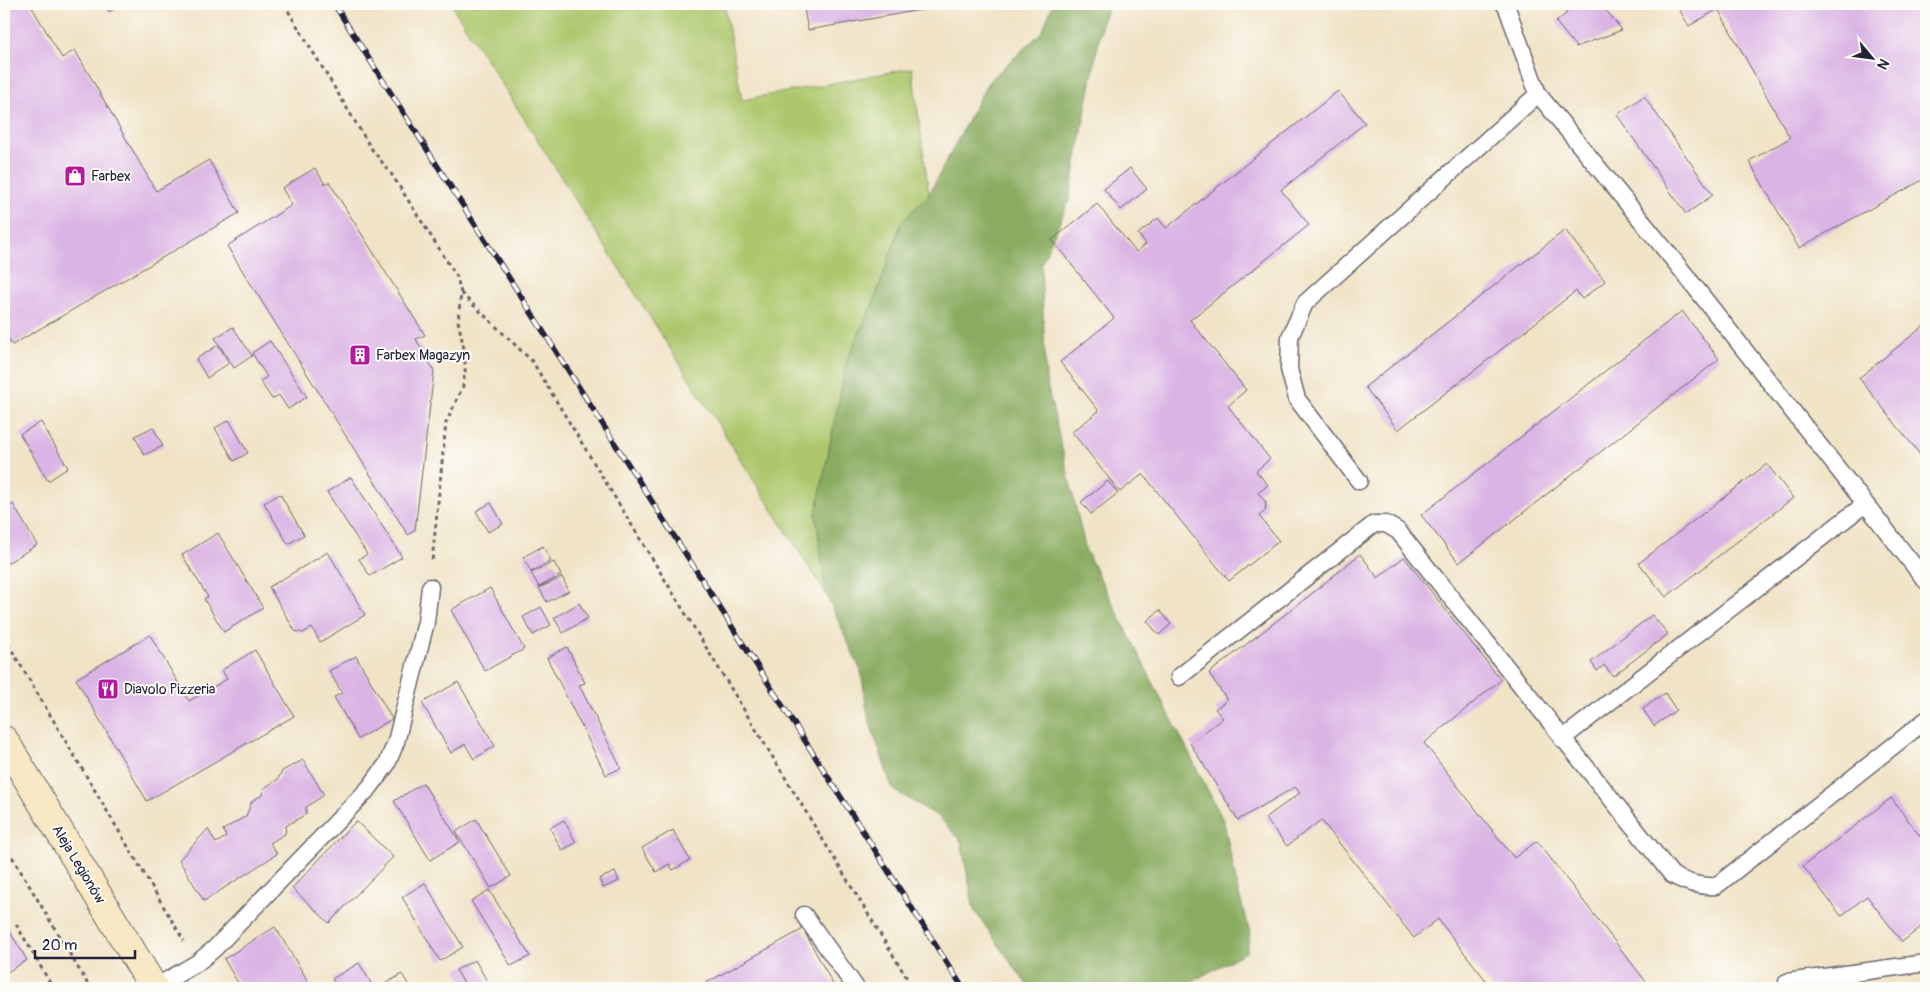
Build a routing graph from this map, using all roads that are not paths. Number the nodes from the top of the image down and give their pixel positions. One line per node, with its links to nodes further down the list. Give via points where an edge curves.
1 (1504, 4): 2 (lane)
2 (1538, 94): 3 (lane, via 1305,303 1290,337 1290,369 1297,400); 4 (lane, via 1676,263)
3 (1359, 481)
4 (1865, 504): 5 (lane); 9 (lane)
5 (1926, 581)
6 (430, 587): 14 (lane, via 426,622 396,742 387,764 370,787 214,949)
7 (1179, 677): 9 (lane, via 1374,524 1386,524 1398,531)
8 (1926, 720): 9 (lane, via 1716,886 1685,882 1672,875)
9 (1562, 739)
10 (4, 740): 14 (main road, Aleja Legionów)
11 (804, 914): 15 (lane)
12 (1926, 963): 13 (lane)
13 (1786, 982)
14 (154, 988)
15 (856, 988)

